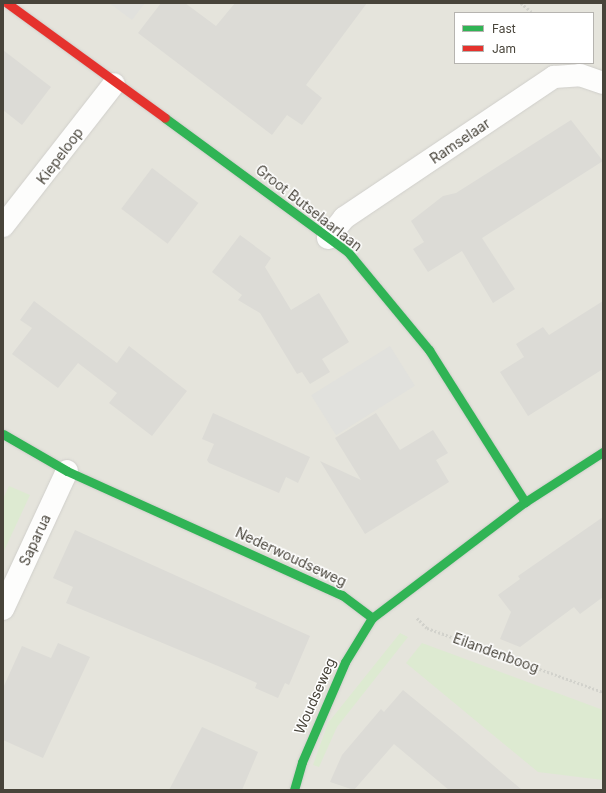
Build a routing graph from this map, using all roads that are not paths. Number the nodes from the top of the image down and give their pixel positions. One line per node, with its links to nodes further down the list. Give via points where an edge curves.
1 (7, 3): 3 (street, Groot Butselaarlaan)
2 (603, 83): 5 (street, Ramselaar, via 580,75 554,77 344,218)
3 (114, 84): 4 (street, Kiepeloop, via 28,198); 5 (street, Groot Butselaarlaan)
4 (3, 226)
5 (328, 238): 9 (street, Groot Butselaarlaan, via 348,252 429,350)
6 (3, 434): 8 (street, Nederwoudseweg)
7 (603, 452): 9 (street)
8 (68, 471): 10 (street, Saparua); 11 (street, Nederwoudseweg, via 342,595)
9 (525, 502): 11 (street)
10 (3, 609)
11 (372, 618): 12 (street, Woudseweg, via 345,662 302,762)
12 (294, 790)

